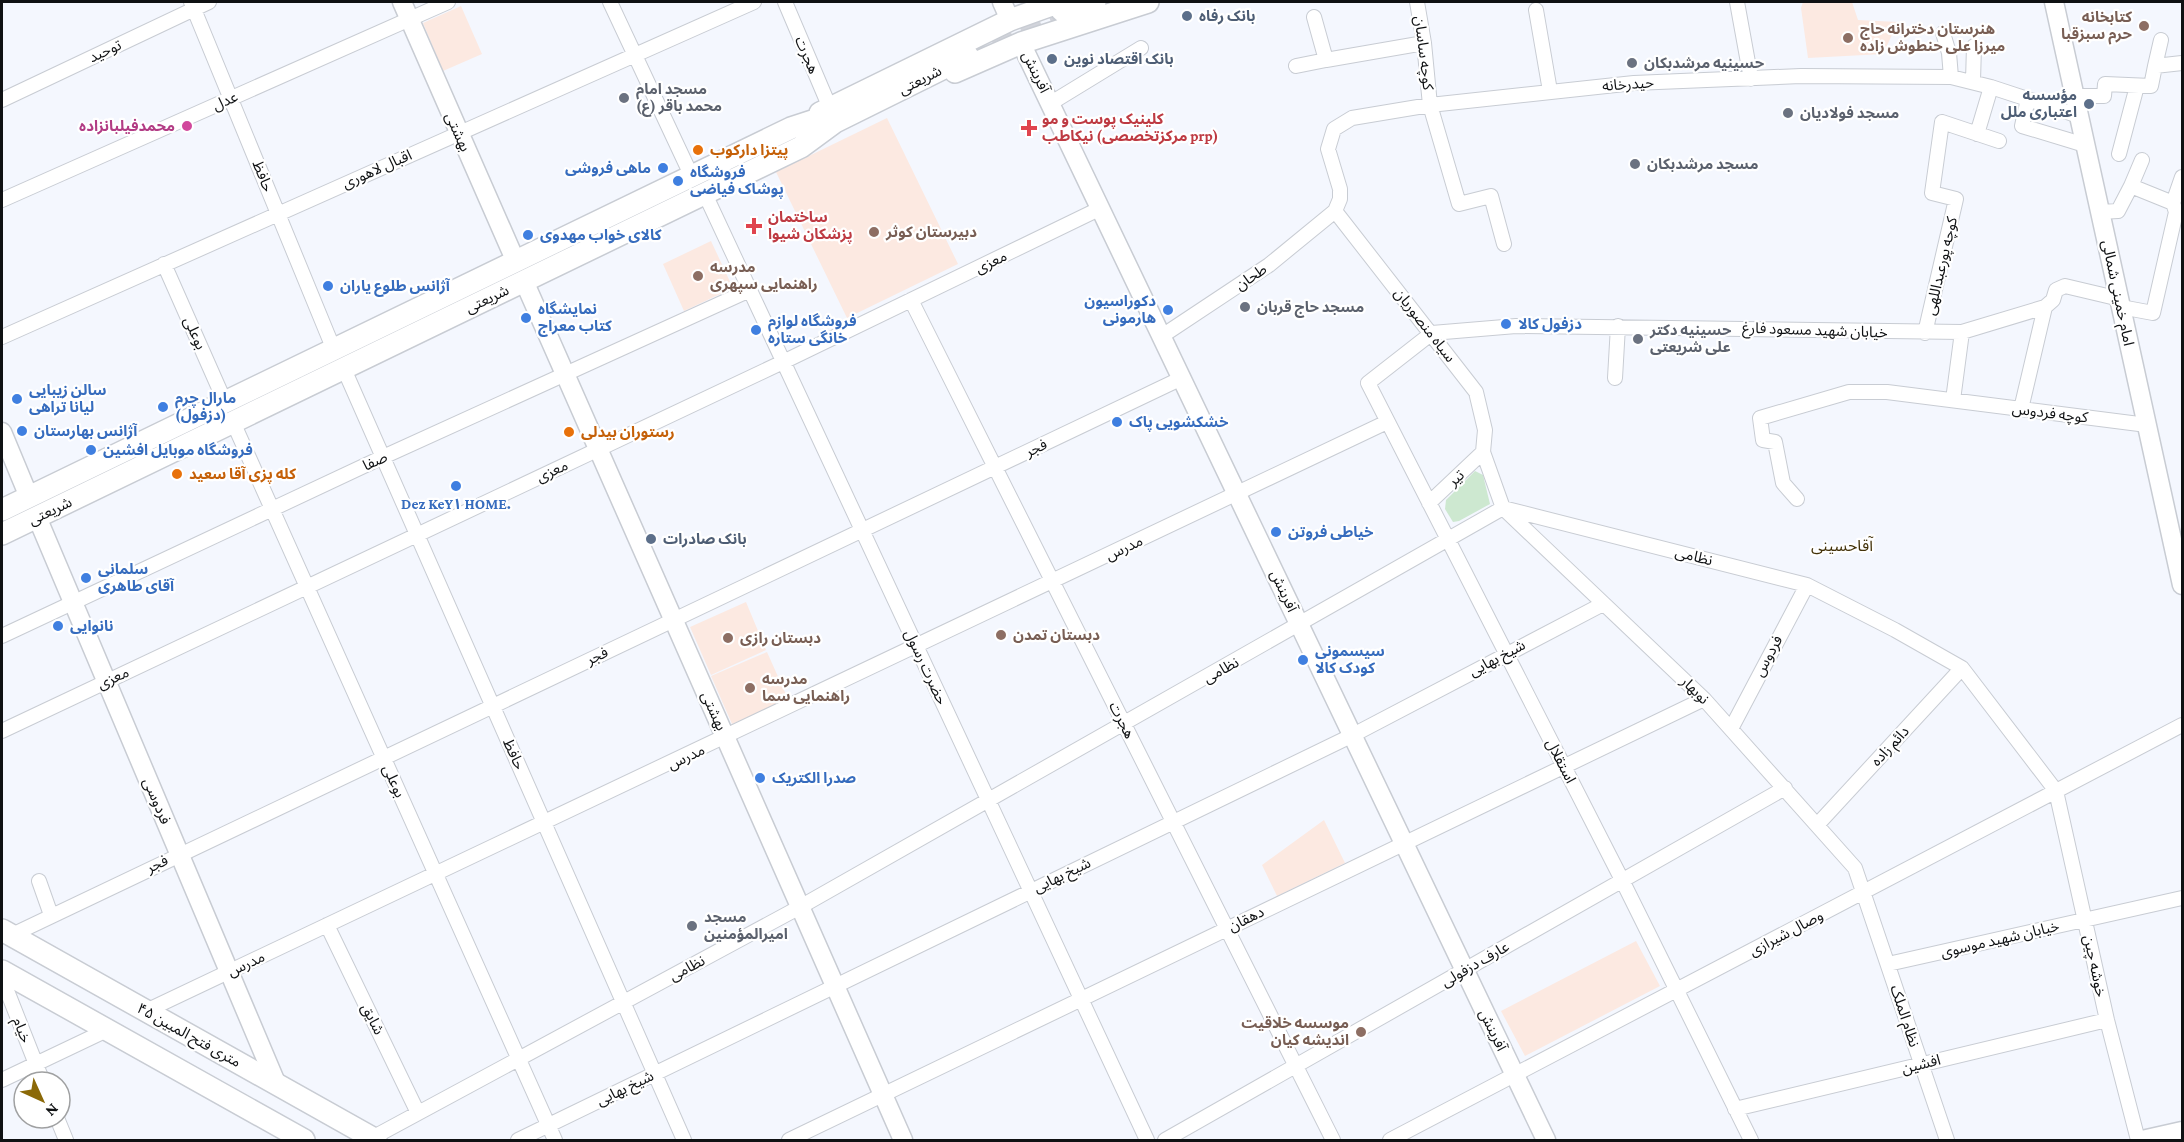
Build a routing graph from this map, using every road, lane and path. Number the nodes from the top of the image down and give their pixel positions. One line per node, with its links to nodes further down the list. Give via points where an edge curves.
1 (209, 2): 13 (street, توحید)
2 (402, 2): 18 (main road, بهشتی)
3 (448, 2): 18 (street, عدل)
4 (610, 2): 26 (street, حضرت رسول)
5 (754, 2): 26 (street, اقبال لاهوری)
6 (785, 2): 43 (street, هجرت)
7 (1095, 2): 16 (main road)
8 (1115, 2): 16 (main road)
9 (1148, 2): 16 (main road)
10 (1417, 2): 22 (street, کوچه ساسان)
11 (1737, 2): 32 (street)
12 (2054, 2): 37 (main road, امام خمینی شمالی)
13 (192, 5): 38 (street, حافظ); 40 (street, توحید)
14 (1536, 10): 36 (street)
15 (1006, 11): 16 (main road); 21 (main road); 25 (main road)
16 (1061, 12): 21 (main road)
17 (1314, 17): 27 (street)
18 (409, 19): 38 (street, عدل); 46 (main road, بهشتی)
19 (1943, 33): 31 (street)
20 (2161, 40): 30 (street)
21 (1021, 42): 25 (main road); 41 (main road, آفرینش)
22 (1424, 43): 27 (street); 42 (street, کوچه ساسان)
23 (1974, 46): 33 (street)
24 (1141, 48): 41 (street)
25 (967, 53): 43 (main road); 45 (main road, شریعتی, via 832,115); 53 (main road, شریعتی, via 836,122 801,147)
26 (635, 54): 46 (street, اقبال لاهوری); 53 (street, حضرت رسول)
27 (1326, 60): 29 (street)
28 (2182, 63): 30 (street)
29 (1296, 66)
30 (2156, 66): 34 (street, via 2151,86)
31 (1951, 77): 32 (street, حیدرخانه); 33 (street, حیدرخانه)
32 (1751, 78): 36 (street, حیدرخانه)
33 (1973, 81): 35 (street, حیدرخانه)
34 (2138, 86): 37 (street, via 2105,84 2104,96); 50 (street)
35 (1991, 87): 39 (street, حیدرخانه); 47 (street)
36 (1551, 91): 42 (street, حیدرخانه)
37 (2074, 96): 44 (main road, امام خمینی شمالی)
38 (231, 99): 55 (street, عدل); 60 (street, حافظ)
39 (2028, 99): 44 (street, حیدرخانه); 49 (street, via 2022,126)
40 (2, 100)
41 (1051, 103): 56 (main road, آفرینش)
42 (1430, 105): 58 (street, حیدرخانه, via 1352,118 1334,129 1328,149 1340,189); 61 (street, کوچه ساسان, via 1459,204 1491,196)
43 (830, 108): 45 (main road)
44 (2079, 116): 49 (main road, امام خمینی شمالی)
45 (791, 128): 53 (main road, شریعتی)
46 (458, 132): 60 (street, اقبال لاهوری); 63 (main road, بهشتی)
47 (1977, 134): 48 (street); 71 (street, کوچه پورعبداللهی, via 1942,122 1932,192 1956,199)
48 (1999, 141)
49 (2085, 145): 59 (main road, امام خمینی شمالی)
50 (2119, 154)
51 (2142, 160): 54 (street)
52 (2182, 177): 57 (street)
53 (698, 185): 63 (main road, شریعتی); 64 (street, حضرت رسول)
54 (2131, 186): 57 (street); 59 (street, via 2118,211)
55 (2, 200)
56 (1101, 208): 65 (street, معزی); 72 (main road, آفرینش)
57 (2177, 210): 66 (street, via 2153,313)
58 (1335, 211): 70 (street, سیاه منصوریان); 72 (street, طحان, via 1269,265)
59 (2100, 212): 66 (main road, امام خمینی شمالی)
60 (278, 213): 62 (street, اقبال لاهوری); 74 (street, حافظ)
61 (1504, 244)
62 (164, 264): 73 (street, اقبال لاهوری); 81 (street, بوعلی)
63 (520, 272): 74 (main road, شریعتی); 76 (main road, بهشتی)
64 (750, 290): 75 (street, حضرت رسول); 76 (street, صفا)
65 (911, 300): 75 (street, معزی); 88 (street, هجرت)
66 (2120, 303): 67 (street, via 2065,286 2056,290); 83 (main road, امام خمینی شمالی)
67 (2045, 307): 69 (street, خیابان شهید مسعود فارغ); 80 (street)
68 (1618, 326): 70 (street, خیابان شهید مسعود فارغ, via 1516,326); 71 (street, خیابان شهید مسعود فارغ); 78 (street)
69 (1962, 332): 71 (street, خیابان شهید مسعود فارغ); 79 (street)
70 (1432, 333): 82 (street, استقلال, via 1368,383); 86 (street, سیاه منصوریان, via 1476,392 1485,430)
71 (1925, 333)
72 (1162, 336): 77 (main road, آفرینش)
73 (2, 338)
74 (339, 359): 81 (main road, شریعتی); 87 (street, حافظ)
75 (783, 362): 85 (street, معزی); 97 (street, حضرت رسول)
76 (565, 375): 85 (main road, بهشتی); 87 (street, صفا)
77 (1182, 378): 88 (street, فجر); 89 (main road, آفرینش)
78 (1615, 378)
79 (1953, 400): 80 (street, کوچه فردوس); 91 (street, کوچه فردوس, via 1849,392 1760,418 1763,440 1774,442 1783,483)
80 (2021, 409): 83 (street, کوچه فردوس)
81 (229, 412): 90 (main road, شریعتی); 95 (street, بوعلی); 96 (main road, شریعتی)
82 (1387, 422): 89 (street, مدرس); 92 (street, استقلال)
83 (2147, 425): 103 (main road, امام خمینی شمالی)
84 (2, 432): 90 (main road)
85 (598, 450): 99 (street, معزی); 107 (main road, بهشتی)
86 (1483, 452): 92 (street, تیر); 93 (street, سیاه منصوریان)
87 (383, 457): 95 (street, صفا); 99 (street, حافظ)
88 (995, 468): 97 (street, فجر); 101 (street, هجرت)
89 (1238, 494): 101 (street, مدرس); 108 (main road, آفرینش)
90 (29, 497): 94 (main road, شریعتی); 96 (main road)
91 (1797, 499)
92 (1429, 503): 100 (street, استقلال)
93 (1503, 508): 100 (street, نظامی); 102 (street, نظامی); 106 (street, نوبهار)
94 (2, 510)
95 (273, 510): 104 (street, بوعلی); 105 (street, صفا)
96 (37, 517): 98 (main road, شریعتی); 105 (main road, فردوسی)
97 (862, 531): 107 (street, فجر); 110 (street, حضرت رسول)
98 (2, 534)
99 (417, 535): 104 (street, معزی); 115 (street, حافظ)
100 (1448, 540): 108 (street, نظامی); 111 (street, استقلال)
101 (1052, 582): 110 (street, مدرس); 116 (street, هجرت)
102 (1807, 585): 112 (street, نظامی); 118 (street, فردوس)
103 (2182, 585)
104 (307, 587): 113 (street, معزی); 122 (street, بوعلی)
105 (73, 602): 109 (street, صفا); 113 (main road, فردوسی)
106 (1603, 604): 111 (street, شیخ بهایی); 114 (street, نوبهار)
107 (673, 619): 115 (street, فجر); 121 (main road, بهشتی)
108 (1300, 625): 116 (street, نظامی); 120 (main road, آفرینش)
109 (2, 636)
110 (916, 647): 121 (street, مدرس); 126 (street, حضرت رسول)
111 (1507, 653): 120 (street, شیخ بهایی); 123 (street, استقلال)
112 (1962, 668): 125 (street, نظامی); 129 (street, دائم زاده)
113 (107, 681): 119 (street, معزی); 131 (main road, فردوسی)
114 (1704, 699): 118 (street, نوبهار); 123 (street, دهقان)
115 (493, 706): 122 (street, فجر); 128 (street, حافظ)
116 (1124, 724): 126 (street, نظامی); 127 (street, هجرت)
117 (2182, 725): 125 (street, وصال شیرازی)
118 (1732, 727): 124 (street, نوبهار)
119 (2, 730)
120 (1353, 735): 127 (street, شیخ بهایی); 130 (main road, آفرینش)
121 (726, 738): 128 (street, مدرس); 138 (main road, بهشتی)
122 (383, 758): 131 (street, فجر); 132 (street, بوعلی)
123 (1564, 766): 130 (street, دهقان); 134 (street, استقلال)
124 (1785, 788): 129 (street, نوبهار); 134 (street, عارف دزفولی)
125 (2056, 791): 136 (street, وصال شیرازی); 140 (street, خوشه چین)
126 (988, 801): 135 (street, حضرت رسول); 138 (street, نظامی)
127 (1173, 822): 135 (street, شیخ بهایی); 142 (street, هجرت)
128 (545, 824): 132 (street, مدرس); 153 (street, حافظ)
129 (1818, 824): 136 (street, نوبهار, via 1855,868)
130 (1404, 843): 142 (street, دهقان); 145 (main road, آفرینش)
131 (180, 853): 139 (street, فجر); 147 (main road, فردوسی)
132 (436, 875): 141 (street, مدرس); 158 (street, بوعلی)
133 (39, 880): 139 (street)
134 (1622, 880): 145 (street, عارف دزفولی); 151 (street, استقلال)
135 (1030, 891): 150 (street, شیخ بهایی); 152 (street, حضرت رسول)
136 (1864, 892): 144 (street, نظام الملک); 151 (street, وصال شیرازی)
137 (2182, 897): 140 (street, خیابان شهید موسوی)
138 (800, 907): 150 (main road, بهشتی); 153 (street, نظامی)
139 (51, 915): 143 (street, فجر)
140 (2085, 919): 144 (street, خیابان شهید موسوی); 156 (street, خوشه چین)
141 (327, 925): 147 (street, مدرس); 169 (street, شایق)
142 (1227, 929): 152 (street, دهقان); 161 (street, هجرت)
143 (7, 932): 149 (main road, ۴۵ متری فتح المبین)
144 (1888, 964): 160 (street, نظام الملک)
145 (1465, 970): 161 (street, عارف دزفولی); 164 (main road, آفرینش)
146 (2, 971): 155 (main road)
147 (230, 971): 154 (street, مدرس); 166 (main road, فردوسی)
148 (2, 978): 159 (street, خیام)
149 (99, 985): 154 (main road, ۴۵ متری فتح المبین); 155 (main road, via 98,999)
150 (835, 986): 163 (street, شیخ بهایی); 167 (main road, بهشتی)
151 (1675, 991): 164 (street, وصال شیرازی); 168 (street, استقلال)
152 (1081, 999): 167 (street, دهقان); 179 (street, حضرت رسول)
153 (623, 1002): 158 (street, نظامی); 163 (street, حافظ)
154 (146, 1011): 166 (main road, ۴۵ متری فتح المبین)
155 (80, 1015): 157 (main road)
156 (2107, 1020): 160 (street, افشین); 186 (street, خوشه چین)
157 (107, 1030): 159 (street); 172 (main road)
158 (518, 1059): 169 (street, نظامی); 170 (street, بوعلی)
159 (36, 1064): 162 (street, خیام); 165 (street)
160 (1921, 1064): 168 (street, افشین); 185 (street, نظام الملک)
161 (1296, 1066): 180 (street, عارف دزفولی); 181 (street, هجرت)
162 (38, 1070)
163 (655, 1074): 170 (street, شیخ بهایی); 176 (street, حافظ)
164 (1515, 1075): 182 (street, وصال شیرازی); 183 (main road, آفرینش)
165 (2, 1080)
166 (277, 1085): 173 (main road, ۴۵ متری فتح المبین)
167 (883, 1095): 177 (street, دهقان); 178 (main road, بهشتی)
168 (1735, 1109): 184 (street, استقلال)
169 (418, 1113): 173 (street, نظامی)
170 (548, 1126): 174 (street, شیخ بهایی); 175 (street, بوعلی)
171 (2182, 1131): 186 (main road)
172 (295, 1137)
173 (374, 1139)
174 (518, 1140)
175 (555, 1140)
176 (684, 1140)
177 (789, 1140)
178 (903, 1140)
179 (1147, 1140)
180 (1166, 1140)
181 (1333, 1140)
182 (1389, 1140)
183 (1546, 1140)
184 (1751, 1140)
185 (1947, 1140)
186 (2140, 1140)

